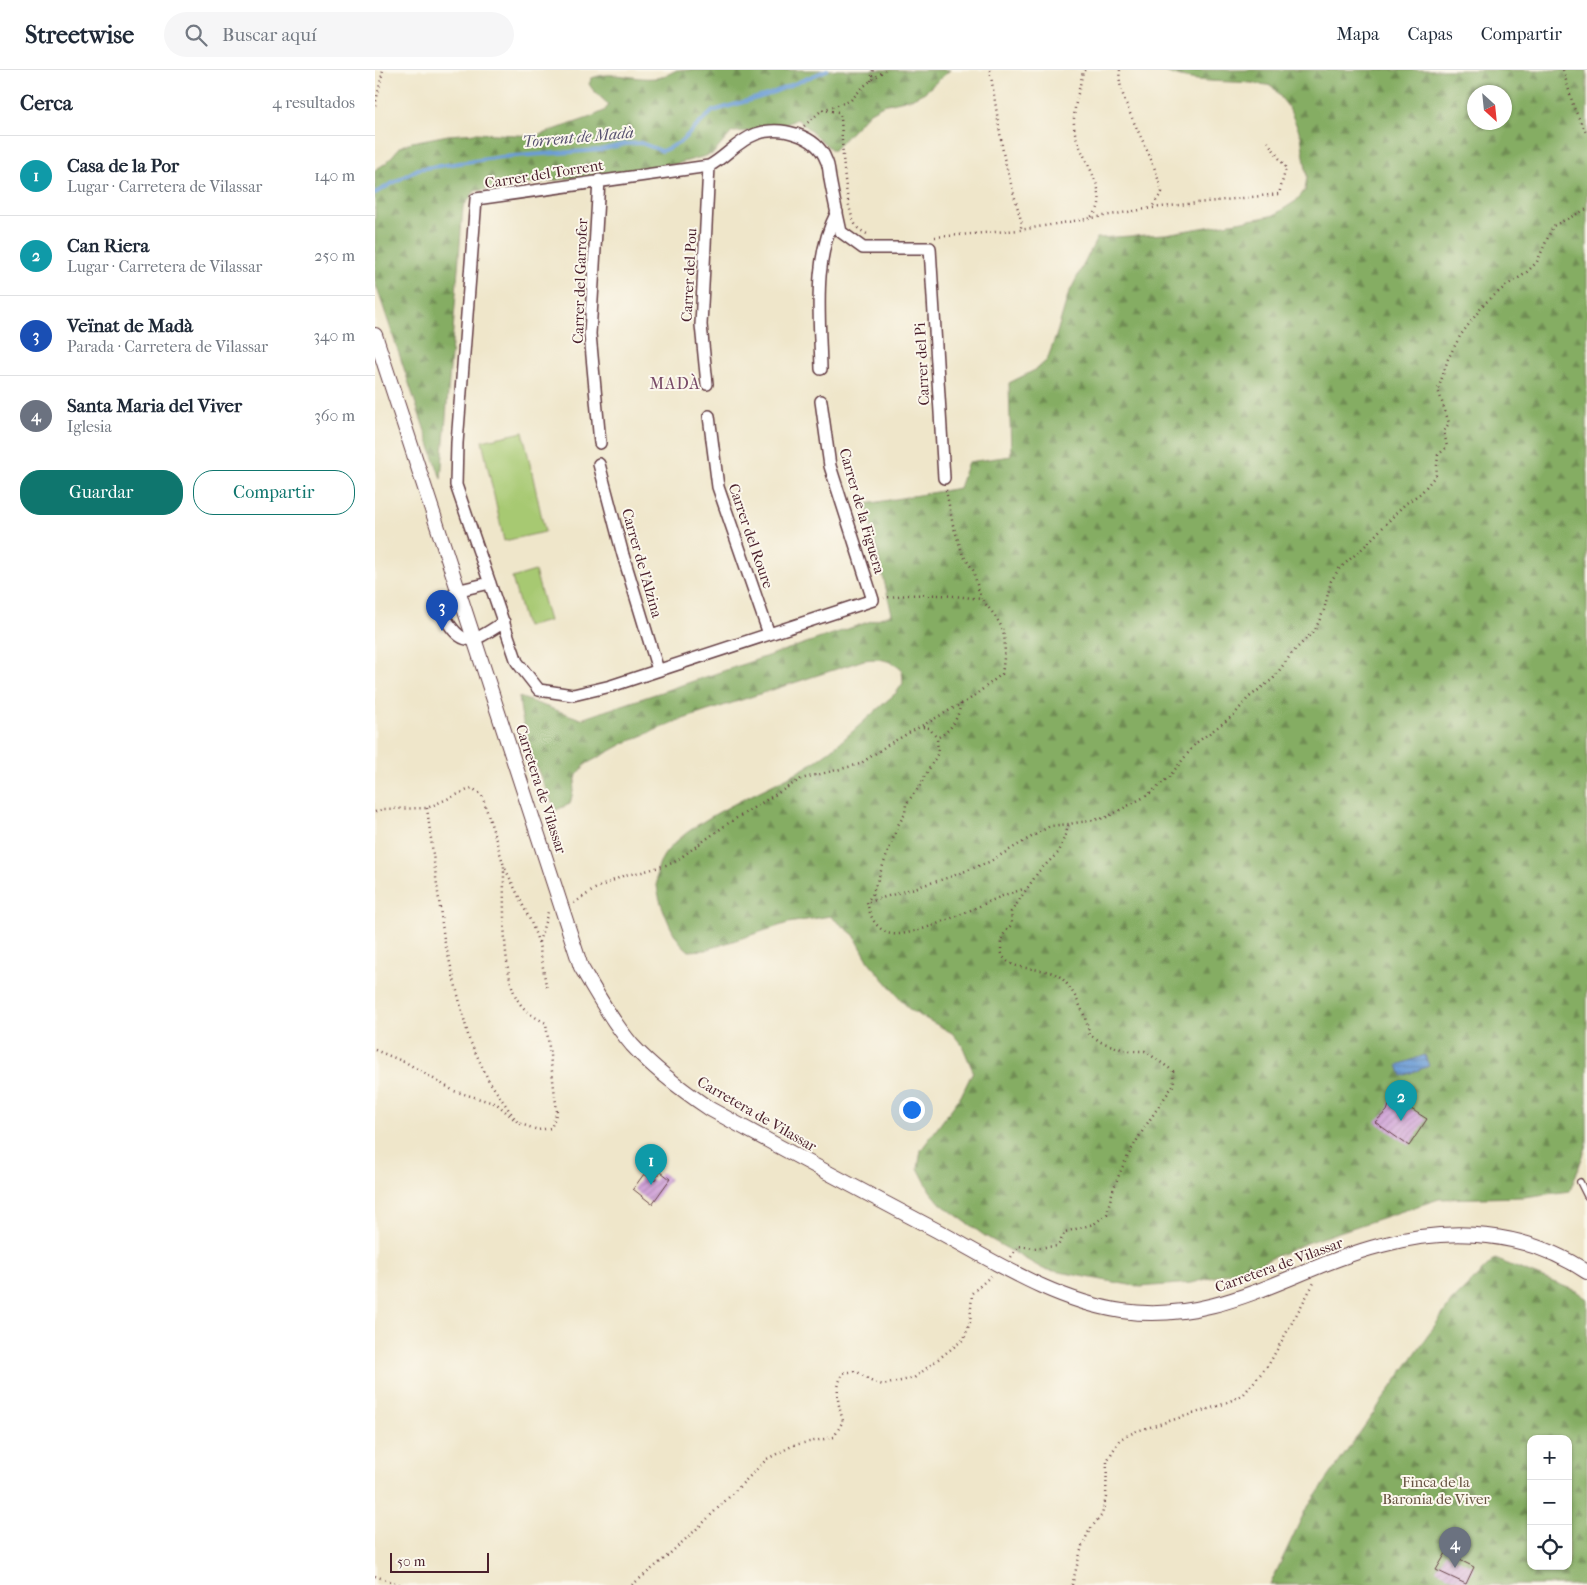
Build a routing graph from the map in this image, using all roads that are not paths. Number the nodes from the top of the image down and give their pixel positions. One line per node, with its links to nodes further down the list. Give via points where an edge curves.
1 (709, 166): 2 (street, Carrer del Torrent); 3 (street, Carrer del Torrent, via 724,158 735,145 757,133 774,130 795,134 810,140 826,158); 9 (street, Carrer del Pou, via 701,326)
2 (599, 180): 12 (street, Carrer del Garrofer, via 590,334); 15 (street, Carrer del Torrent, via 476,200 457,443 457,485)
3 (837, 212): 4 (street, Carrer del Torrent, via 841,232 863,248); 7 (street, via 829,226 819,268)
4 (928, 242): 14 (street, Carrer del Pi)
5 (376, 340): 8 (street, Carretera de Vilassar)
6 (375, 366): 8 (lane)
7 (821, 369)
8 (389, 375): 16 (street, Carretera de Vilassar)
9 (707, 384)
10 (821, 401): 17 (street, Carrer de la Figuera, via 830,466)
11 (709, 416): 19 (street, Carrer del Roure, via 718,487)
12 (600, 443)
13 (599, 464): 21 (street, Carrer de l'Alzina)
14 (944, 478)
15 (491, 583): 16 (street); 18 (street, Carrer del Torrent)
16 (460, 590): 20 (street, Carretera de Vilassar); 20 (street, via 445,601 443,614 452,631 463,639)
17 (873, 600): 19 (street, Carrer del Torrent)
18 (504, 622): 20 (street); 21 (street, Carrer del Torrent, via 517,662 539,690 573,695)
19 (769, 634): 21 (street, Carrer del Torrent)
20 (476, 640): 24 (street, Carretera de Vilassar, via 581,967 632,1045 669,1080 709,1109 1004,1267 1061,1295 1092,1305 1151,1314 1207,1308 1381,1245 1435,1234 1481,1234 1526,1242 1567,1258)
21 (659, 670)
22 (1579, 1182): 23 (lane)
23 (1587, 1196)
24 (1587, 1272)

